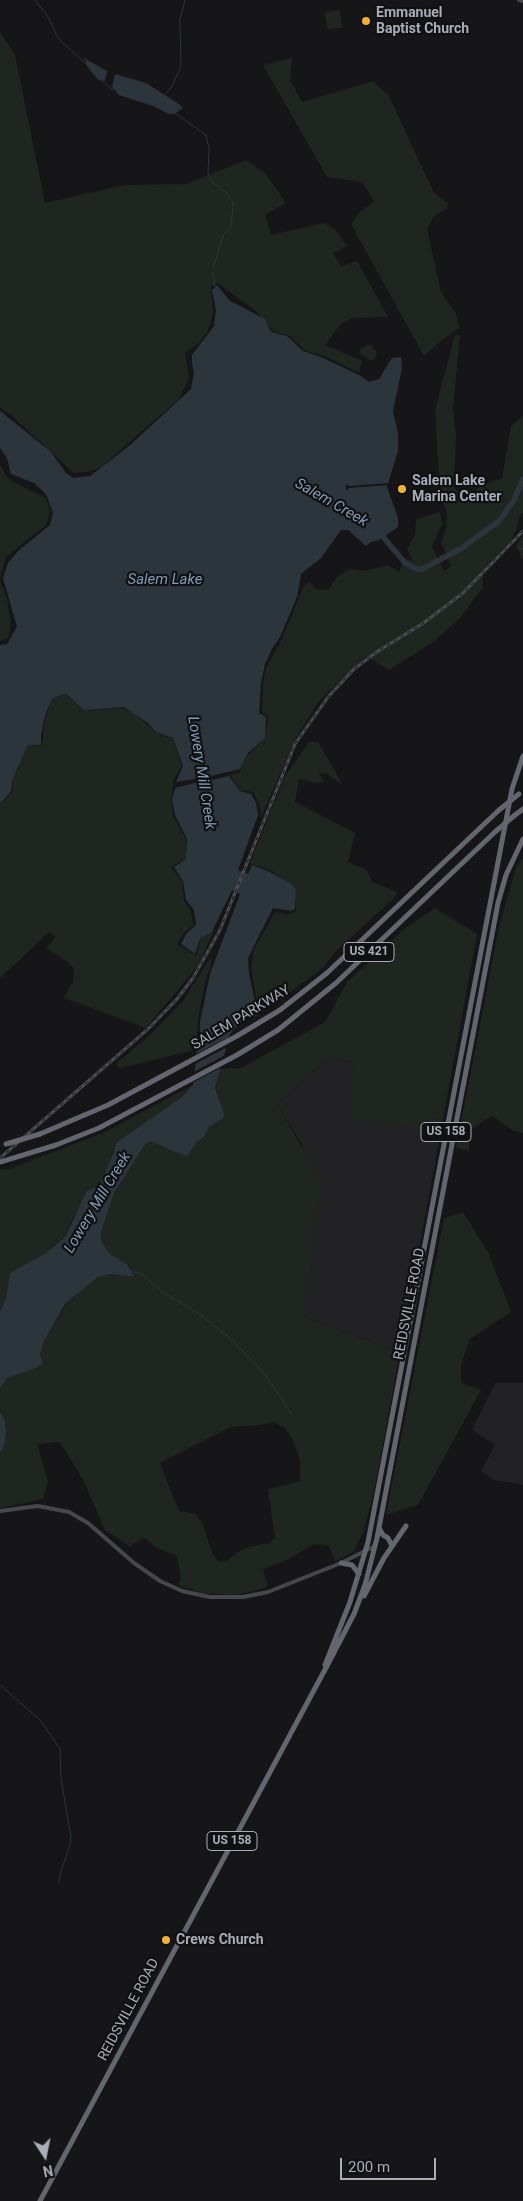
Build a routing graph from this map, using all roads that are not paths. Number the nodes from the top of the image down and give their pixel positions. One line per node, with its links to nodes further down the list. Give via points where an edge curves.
1 (519, 0): 2 (main road)
2 (523, 1)
3 (523, 756): 14 (highway, REIDSVILLE ROAD / US 158, via 512,789)
4 (521, 793): 7 (highway, SALEM PARKWAY / US 421, bridge, via 318,981 280,1010 108,1105 40,1134)
5 (523, 809): 8 (highway, SALEM PARKWAY / US 421, bridge, via 496,830 318,1000 278,1030 85,1134)
6 (523, 839): 11 (highway, REIDSVILLE ROAD / US 158, via 506,874 492,932)
7 (0, 1146)
8 (0, 1162)
9 (0, 1511): 15 (main road, via 38,1506 69,1512 88,1522 153,1577 174,1588 203,1596 235,1598 260,1594)
10 (406, 1526): 13 (highway)
11 (379, 1528): 12 (highway, REIDSVILLE ROAD / US 158); 13 (highway)
12 (376, 1546): 14 (main road); 17 (highway, REIDSVILLE ROAD / US 158)
13 (392, 1546): 17 (highway)
14 (366, 1552): 15 (main road); 16 (highway, REIDSVILLE ROAD / US 158)
15 (341, 1563): 16 (highway, via 352,1565)
16 (359, 1574): 18 (highway, REIDSVILLE ROAD / US 158)
17 (358, 1605): 18 (highway, REIDSVILLE ROAD / US 158)
18 (323, 1670): 19 (highway, REIDSVILLE ROAD / US 158)
19 (40, 2201)

